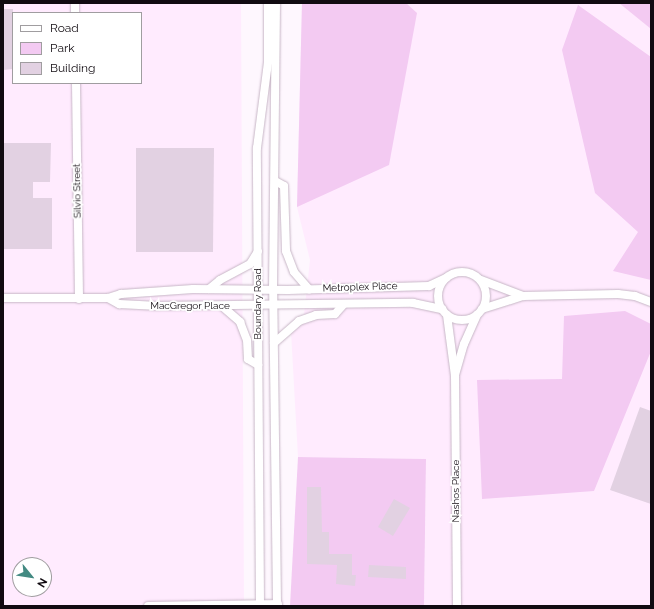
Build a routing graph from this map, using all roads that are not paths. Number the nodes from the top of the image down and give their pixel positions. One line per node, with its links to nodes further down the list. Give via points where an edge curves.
1 (268, 3): 5 (street, Boundary Road, via 268,62 257,148)
2 (276, 3): 4 (street, Boundary Road)
3 (76, 84): 15 (street, Silvio Street)
4 (274, 181): 10 (street, Boundary Road); 11 (street, via 284,186 286,251 294,272)
5 (258, 251): 8 (street, via 250,264); 9 (street, Boundary Road)
6 (446, 278): 7 (street, via 461,271); 11 (street, Metroplex Place, via 430,286); 23 (street, via 438,293)
7 (481, 280): 12 (street); 24 (street, via 486,295)
8 (209, 289): 9 (street, MacGregor Place); 14 (street, MacGregor Place, via 121,294)
9 (258, 289): 10 (street, MacGregor Place); 20 (street, Boundary Road)
10 (273, 289): 11 (street, Metroplex Place); 21 (street, Boundary Road)
11 (310, 289)
12 (523, 296): 17 (street, via 618,294 635,296); 24 (street)
13 (3, 298): 16 (street, MacGregor Place)
14 (108, 298): 15 (street, MacGregor Place); 22 (street, MacGregor Place, via 119,304)
15 (79, 299): 16 (street, MacGregor Place)
16 (13, 300): 19 (street, MacGregor Place)
17 (651, 302)
18 (344, 304): 21 (street, Metroplex Place); 23 (street, Metroplex Place, via 413,303); 25 (street, via 335,314 316,315 299,321)
19 (3, 305)
20 (258, 305): 21 (street, MacGregor Place); 22 (street, MacGregor Place); 26 (street, Boundary Road)
21 (274, 305): 25 (street, Boundary Road)
22 (223, 306): 26 (street, via 240,322 247,340 248,359)
23 (444, 312): 24 (street, via 462,320); 27 (street, Nashos Place)
24 (479, 312): 27 (street, Nashos Place, via 464,344)
25 (274, 343): 29 (street, Boundary Road)
26 (258, 365): 28 (street, Boundary Road)
27 (455, 376): 31 (street, Nashos Place)
28 (260, 605): 29 (street); 30 (street)
29 (277, 605)
30 (148, 606)
31 (457, 606)

